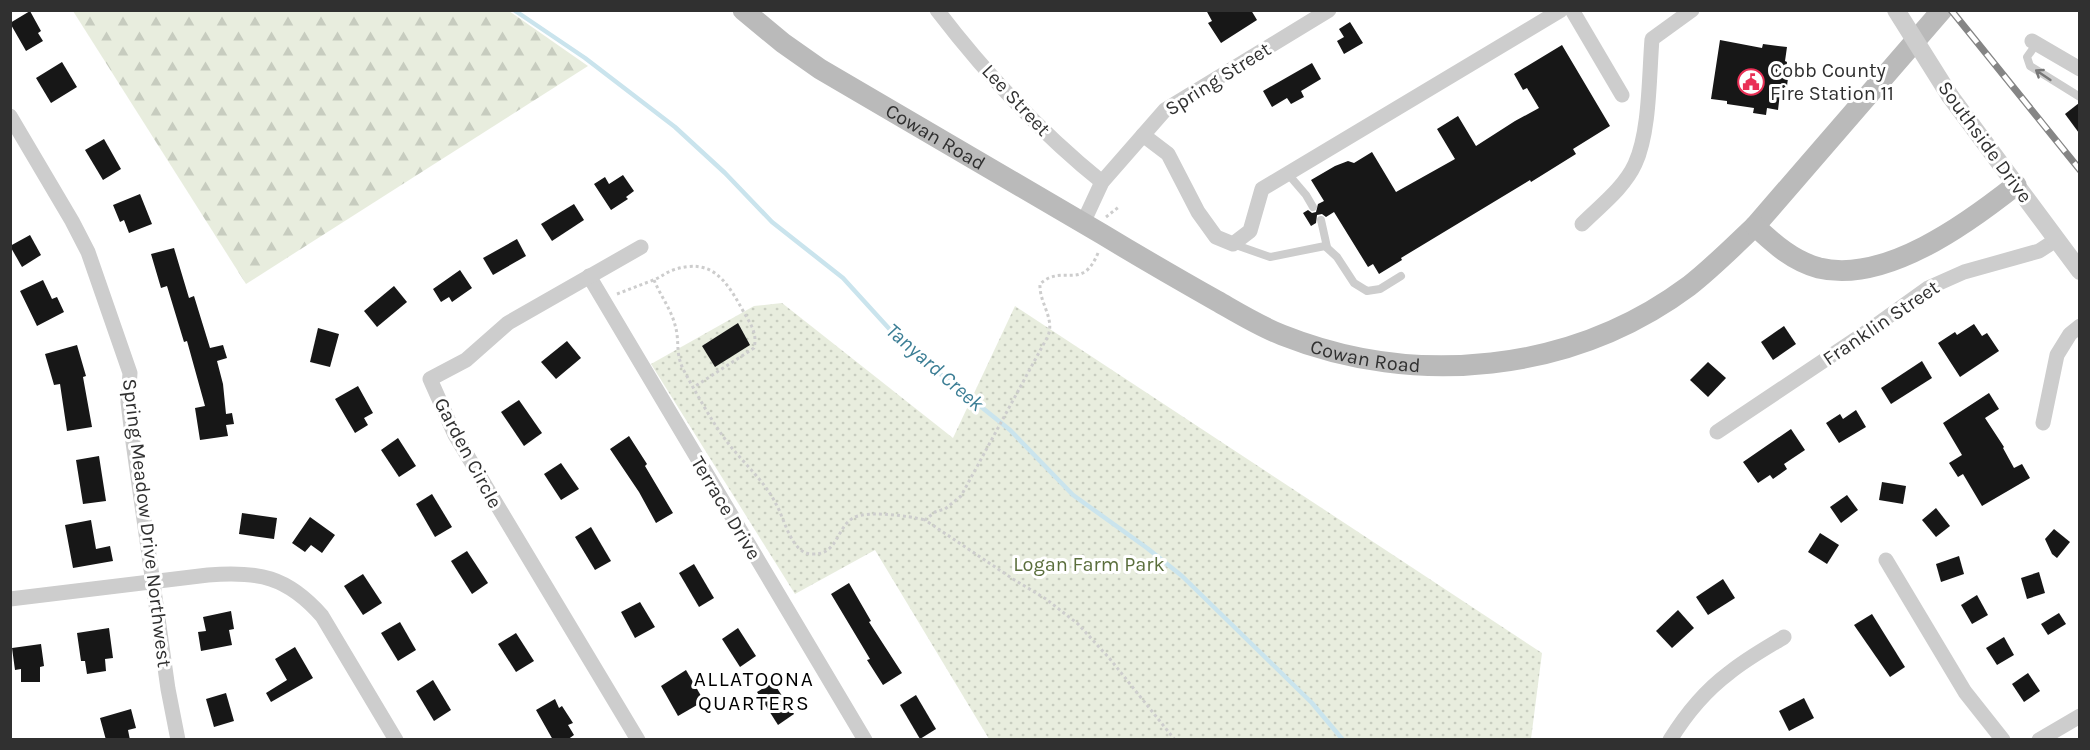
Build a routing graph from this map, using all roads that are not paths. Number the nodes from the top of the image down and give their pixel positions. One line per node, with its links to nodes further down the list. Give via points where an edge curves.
1 (743, 10): 22 (main road, Cowan Road, via 820,69)
2 (937, 10): 16 (street, Lee Street, via 1008,97)
3 (1329, 10): 14 (street, Spring Street, via 1165,110)
4 (1561, 10): 15 (street)
5 (1572, 10): 11 (street)
6 (1692, 10): 20 (street, via 1652,39 1644,126 1635,165)
7 (1896, 10): 17 (street, Southside Drive, bridge, via 1950,96)
8 (1942, 10): 21 (main road, Cowan Road)
9 (2034, 42): 10 (street); 12 (lane, one-way to 9, via 2030,66 2026,57)
10 (2079, 69)
11 (1622, 95)
12 (2079, 97)
13 (10, 116): 34 (street, Spring Meadow Drive Northwest, via 88,252 130,373 128,402)
14 (1143, 135): 16 (street, Spring Street); 24 (street, via 1168,154 1215,237)
15 (1288, 174): 18 (lane); 24 (street, via 1262,189 1250,231)
16 (1102, 182): 22 (street, Spring Street)
17 (2016, 185): 21 (main road, via 1964,223 1920,248 1857,270 1837,271 1809,264 1779,248); 23 (street, Southside Drive)
18 (1313, 207)
19 (1321, 220): 26 (lane)
20 (1582, 224)
21 (1755, 226): 22 (main road, Cowan Road, via 1688,286 1624,325 1532,357 1466,366 1373,361 1326,351 1280,334)
22 (1090, 227)
23 (2056, 240): 27 (street, Southside Drive); 32 (street, Franklin Street, via 2039,252 1964,272 1928,288)
24 (1233, 244): 26 (lane, via 1270,257)
25 (641, 247): 28 (street, Garden Circle)
26 (1327, 247): 29 (lane, via 1354,283 1367,291 1380,289)
27 (2079, 271)
28 (589, 276): 40 (street, Garden Circle, via 508,323 466,360 430,379 455,435); 41 (street, Terrace Drive)
29 (1401, 276)
30 (2079, 326): 31 (street, via 2057,355)
31 (2043, 423)
32 (1717, 432)
33 (1886, 560): 43 (street, via 1965,692)
34 (154, 582): 35 (street); 38 (street, Spring Meadow Drive Northwest); 39 (street, via 238,573 268,577 288,586 322,616)
35 (10, 599)
36 (1784, 637): 42 (street, via 1711,688)
37 (2079, 716): 44 (street)
38 (178, 740)
39 (396, 740)
40 (638, 740)
41 (865, 740)
42 (1670, 740)
43 (2003, 740)
44 (2039, 740)

